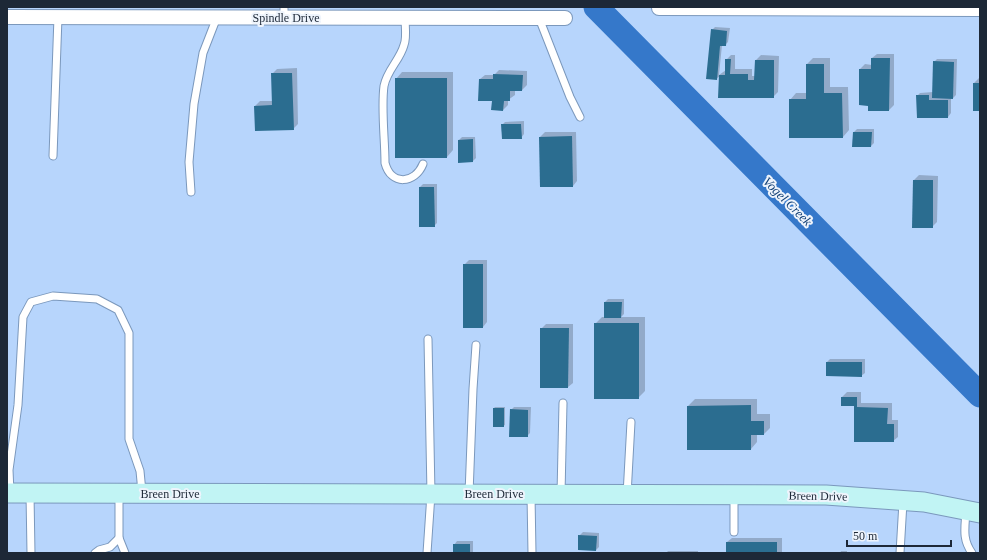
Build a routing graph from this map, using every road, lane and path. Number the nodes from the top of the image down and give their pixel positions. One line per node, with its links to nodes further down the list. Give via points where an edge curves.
1 (659, 8): 2 (street)
2 (701, 8): 3 (street)
3 (798, 8): 4 (street)
4 (980, 10)
5 (284, 12): 6 (street, Spindle Drive); 9 (street, Spindle Drive)
6 (412, 16): 10 (street, Spindle Drive); 14 (lane, via 402,52 387,74 384,86 386,173 401,180 409,179 416,176)
7 (7, 17): 8 (street, Spindle Drive)
8 (58, 17): 9 (street, Spindle Drive); 13 (lane)
9 (217, 18): 15 (lane, via 203,53 194,104 189,162)
10 (539, 18): 11 (street, Spindle Drive); 12 (lane)
11 (565, 18)
12 (580, 117)
13 (53, 156)
14 (424, 164)
15 (191, 192)
16 (428, 339): 24 (lane)
17 (476, 345): 25 (lane)
18 (563, 404): 27 (lane)
19 (631, 422): 28 (lane)
20 (8, 493): 21 (street, Breen Drive); 23 (lane, via 18,405 23,317 30,302 53,296 97,299 118,310 129,333 129,439 140,471)
21 (30, 493): 22 (street, Breen Drive); 34 (lane)
22 (119, 494): 23 (street, Breen Drive); 33 (lane)
23 (142, 494): 24 (street, Breen Drive)
24 (431, 494): 25 (street, Breen Drive); 37 (lane)
25 (469, 494): 26 (street, Breen Drive)
26 (531, 494): 27 (street, Breen Drive); 38 (lane)
27 (561, 494): 28 (street, Breen Drive)
28 (627, 495): 29 (street, Breen Drive)
29 (734, 495): 30 (street, Breen Drive, via 826,495); 32 (lane)
30 (904, 500): 31 (street, Breen Drive); 39 (lane)
31 (973, 511): 40 (lane, via 964,532)
32 (734, 532)
33 (119, 538): 35 (lane, via 110,547); 36 (lane)
34 (31, 553)
35 (95, 553)
36 (125, 553)
37 (427, 553)
38 (532, 553)
39 (900, 553)
40 (972, 553)

